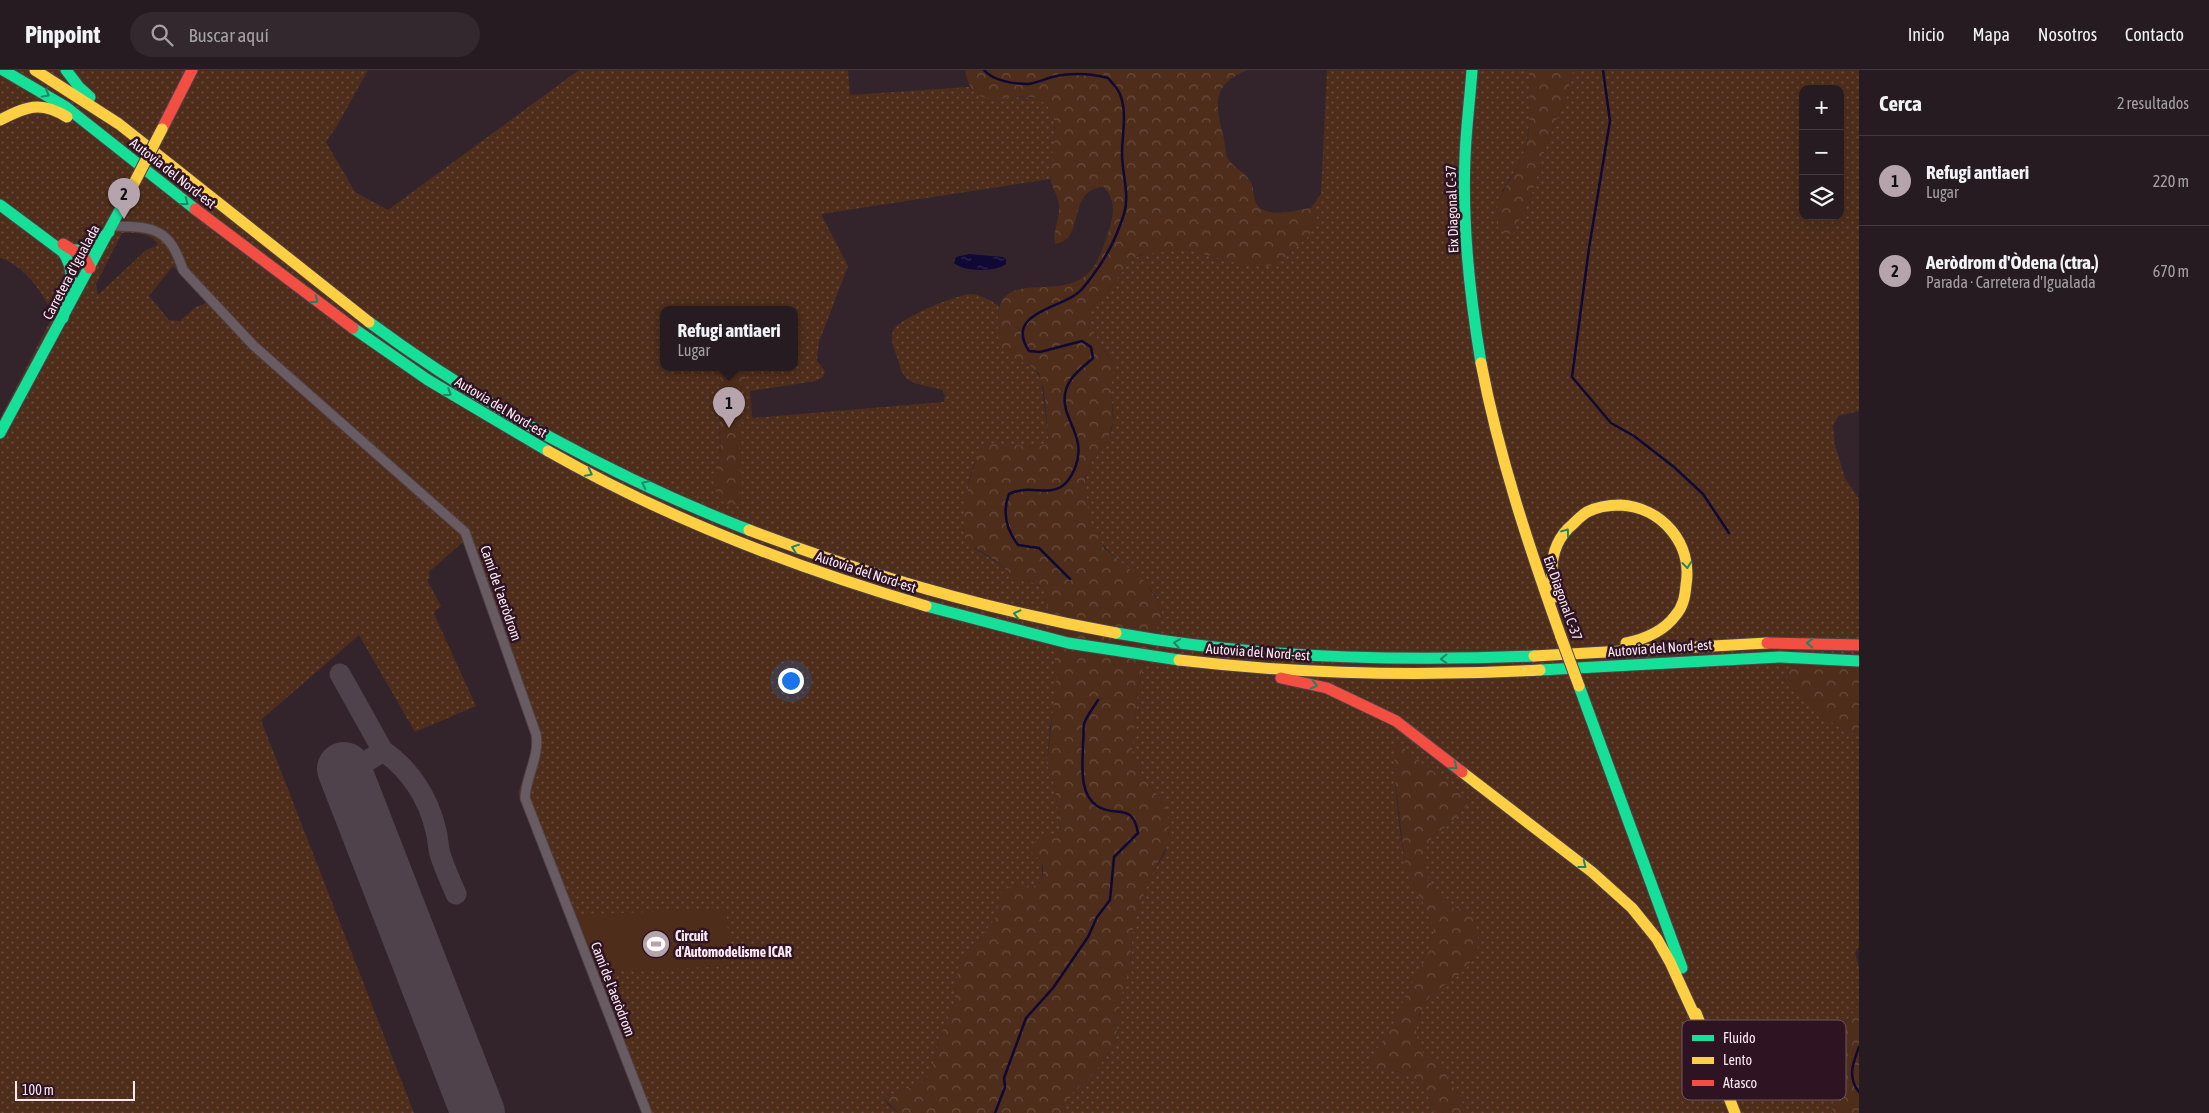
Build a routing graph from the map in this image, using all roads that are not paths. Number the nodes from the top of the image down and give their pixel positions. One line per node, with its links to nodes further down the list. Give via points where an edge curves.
1 (3, 70): 8 (main road, Autovia del Nord-est, one-way to 8, via 54,98)
2 (35, 70): 7 (main road, Autovia del Nord-est)
3 (66, 70): 7 (main road)
4 (192, 70): 11 (main road, Carretera d'Igualada, bridge)
5 (1472, 70): 17 (main road, Eix Diagonal C-37, via 1465,159 1467,246 1481,361 1489,404 1526,540)
6 (0, 120): 8 (main road, via 27,107 54,109)
7 (115, 121): 19 (main road, Autovia del Nord-est, one-way to 7, via 1418,660 1278,655 1099,631 941,596 871,575 764,536 664,494 538,430 466,387 353,310)
8 (146, 172): 21 (main road, Autovia del Nord-est, one-way to 21, via 343,321 422,376 514,433 641,500 770,555 907,601 1053,640)
9 (0, 196): 12 (main road, via 43,231)
10 (0, 205): 13 (main road, via 63,252)
11 (111, 229): 12 (main road, via 87,250); 14 (main road, Carretera d'Igualada); 25 (street, Camí de l'aeròdrom, via 142,226 165,236 183,270 253,345 465,532 536,734 537,749 525,798)
12 (73, 250): 14 (main road, via 84,257)
13 (71, 262): 14 (main road); 15 (main road, via 73,280)
14 (90, 268): 15 (main road, Carretera d'Igualada)
15 (63, 318): 16 (main road, Carretera d'Igualada)
16 (0, 433)
17 (1559, 633): 19 (main road, one-way to 19, via 1552,558 1572,524 1593,510 1623,505 1651,513 1672,528 1680,539 1688,564 1687,590 1676,614 1660,630 1636,641 1511,652); 23 (main road, Eix Diagonal C-37, bridge, via 1683,970)
18 (1859, 645): 19 (main road, Autovia del Nord-est, one-way to 19, via 1739,643)
19 (1492, 658)
20 (1859, 660): 21 (main road, Autovia del Nord-est, via 1746,658 1433,675)
21 (1233, 667): 22 (main road, one-way to 22, via 1327,688 1396,721 1592,872 1632,908 1657,939)
22 (1697, 1020)
23 (1697, 1020)
24 (1730, 1100): 26 (main road, Eix Diagonal C-37)
25 (647, 1113)
26 (1735, 1113)

